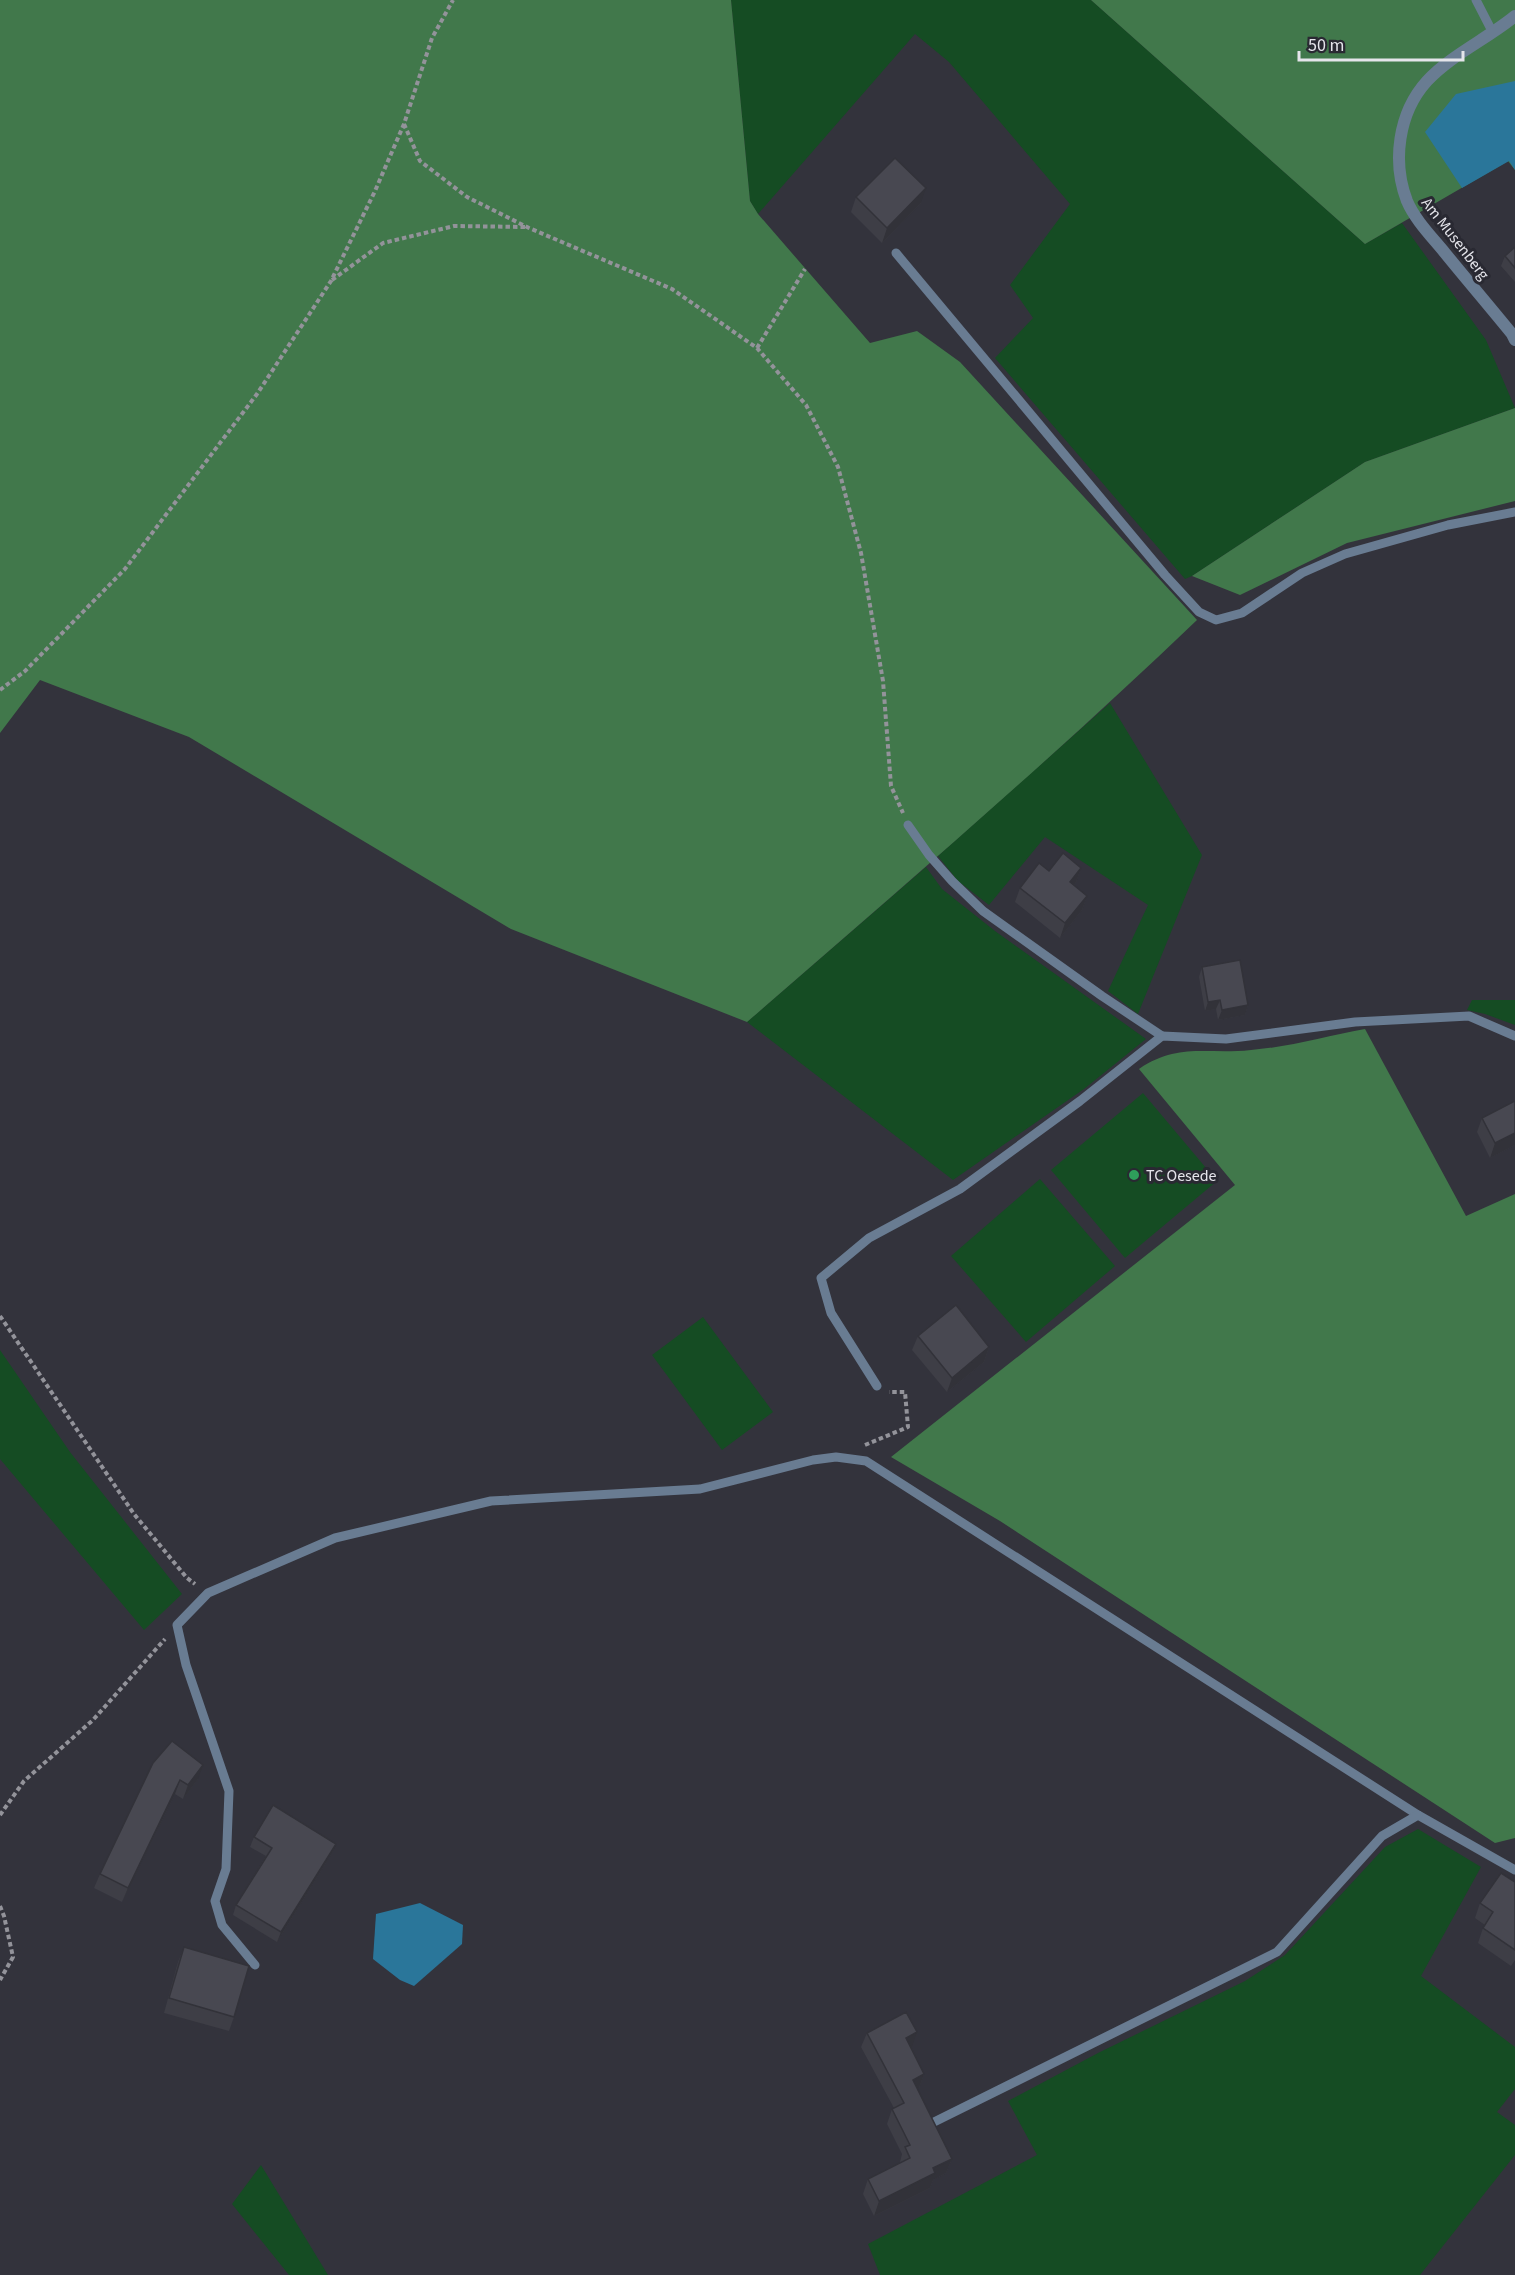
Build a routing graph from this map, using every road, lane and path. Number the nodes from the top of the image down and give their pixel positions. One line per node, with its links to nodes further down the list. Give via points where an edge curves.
1 (453, 0): 5 (path, via 432,38)
2 (1476, 0): 4 (lane)
3 (1515, 16): 4 (street, Am Musenberg)
4 (1493, 33): 10 (street, Am Musenberg, via 1427,81 1410,104 1402,128 1400,178 1408,203 1422,225)
5 (404, 124): 6 (path, via 420,161 468,197); 9 (path)
6 (530, 228): 9 (path, via 454,226 382,243); 11 (path, via 672,289)
7 (896, 253): 12 (lane, via 1165,575 1199,612 1216,620 1242,613 1302,573 1345,554 1448,525)
8 (806, 269): 11 (path)
9 (331, 281): 13 (path, via 257,394 125,569 25,671)
10 (1515, 340)
11 (757, 348): 14 (path, via 806,405 838,467 861,553 881,670 891,786)
12 (1515, 512)
13 (0, 690)
14 (908, 825): 15 (lane, via 929,855 983,910)
15 (1162, 1036): 16 (lane, via 1226,1040 1355,1022 1469,1016); 18 (lane, via 960,1189 868,1238 821,1278 831,1314)
16 (1515, 1036)
17 (0, 1316): 20 (path, via 134,1514 187,1578)
18 (877, 1386): 19 (path, via 881,1391 905,1392 908,1427)
19 (836, 1457): 20 (lane, via 700,1489 491,1501 334,1538); 23 (lane, via 866,1461)
20 (208, 1593): 21 (lane)
21 (177, 1625): 22 (path, via 93,1720 24,1781); 26 (lane, via 186,1665 230,1791 226,1869 215,1901 222,1925)
22 (0, 1815)
23 (1418, 1815): 24 (lane); 28 (lane, via 1382,1836 1277,1952)
24 (1515, 1869)
25 (0, 1906): 27 (path, via 13,1958)
26 (255, 1965)
27 (0, 1980)
28 (930, 2124)

